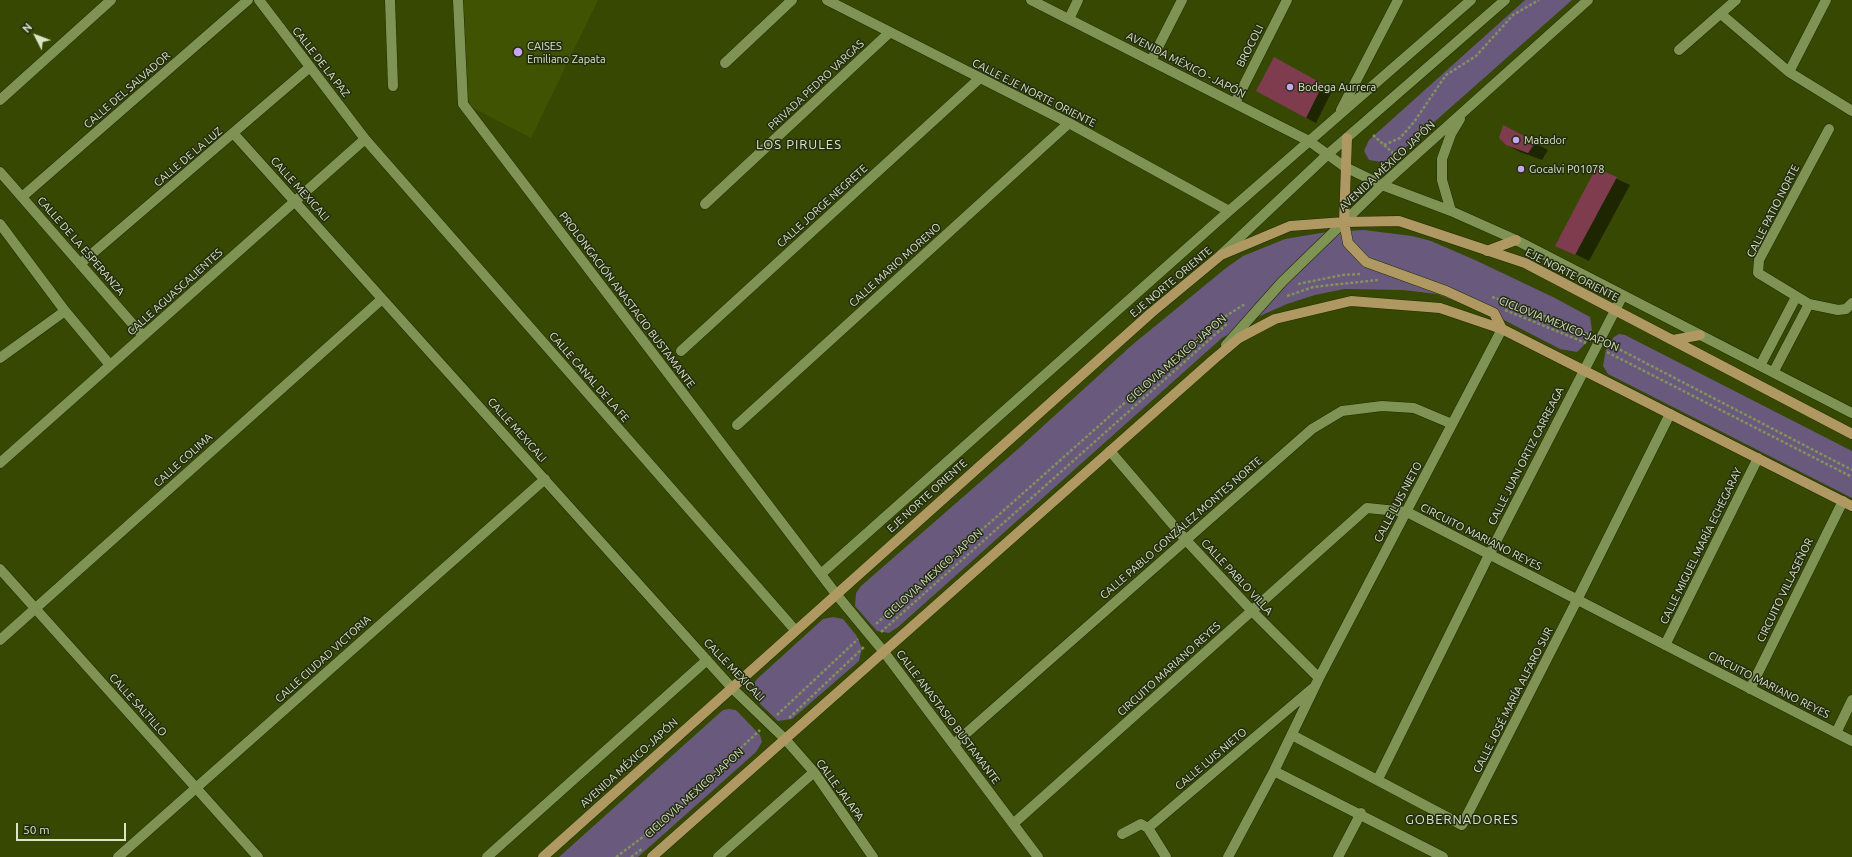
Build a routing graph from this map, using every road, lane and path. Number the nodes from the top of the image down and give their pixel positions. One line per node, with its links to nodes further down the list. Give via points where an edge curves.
1 (111, 0): 29 (street)
2 (248, 0): 47 (street, CALLE DEL SALVADOR)
3 (258, 0): 25 (street, CALLE DE LA PAZ)
4 (390, 0): 28 (street)
5 (458, 0): 102 (street, PROLONGACIÓN ANASTACIO BUSTAMANTE, via 463,104)
6 (792, 0): 24 (street)
7 (827, 0): 21 (street, CALLE EJE NORTE ORIENTE)
8 (1031, 0): 20 (street, AVENIDA MÉXICO - JAPÓN)
9 (1078, 0): 20 (street)
10 (1182, 0): 23 (street)
11 (1287, 0): 30 (street, BROCOLI)
12 (1398, 0): 33 (street)
13 (1471, 0): 33 (street, EJE NORTE ORIENTE)
14 (1505, 0): 38 (street)
15 (1539, 0): 41 (path, via 1514,15 1476,56 1446,76 1400,138)
16 (1588, 0): 31 (street, AVENIDA MÉXICO JAPÓN)
17 (1736, 0): 19 (street)
18 (1826, 0): 26 (street)
19 (1721, 14): 22 (street); 26 (street)
20 (1069, 19): 23 (street, AVENIDA MÉXICO - JAPÓN)
21 (890, 32): 27 (street, CALLE EJE NORTE ORIENTE); 49 (street, PRIVADA PEDRO VARGAS)
22 (1679, 50)
23 (1151, 61): 30 (street, AVENIDA MÉXICO - JAPÓN)
24 (725, 63)
25 (310, 68): 36 (street, CALLE DE LA LUZ); 39 (street, CALLE DE LA PAZ)
26 (1789, 72): 32 (street)
27 (980, 78): 34 (street, CALLE EJE NORTE ORIENTE); 78 (street, CALLE JORGE NEGRETE)
28 (393, 86)
29 (0, 100)
30 (1235, 103): 40 (street, AVENIDA MÉXICO - JAPÓN)
31 (1468, 107): 46 (street, AVENIDA MÉXICO JAPÓN); 51 (street, via 1451,134 1442,159 1442,180)
32 (1852, 112)
33 (1338, 115): 40 (street, EJE NORTE ORIENTE)
34 (1069, 123): 50 (street, CALLE EJE NORTE ORIENTE); 88 (street, CALLE MARIO MORENO)
35 (1829, 129): 64 (street, CALLE PATIO NORTE, via 1759,260 1758,272)
36 (234, 134): 48 (street, CALLE MEXICALI); 57 (street, CALLE DE LA LUZ)
37 (1373, 135): 41 (path)
38 (1347, 138): 43 (street); 44 (main road)
39 (365, 139): 48 (street, CALLE AGUASCALIENTES); 107 (street, CALLE CANAL DE LA FE)
40 (1309, 141): 43 (street, AVENIDA MÉXICO - JAPÓN); 50 (street, EJE NORTE ORIENTE)
41 (1384, 145): 42 (path)
42 (1394, 154)
43 (1327, 156): 44 (street, AVENIDA MÉXICO - JAPÓN); 56 (street)
44 (1345, 167): 46 (street, AVENIDA MÉXICO - JAPÓN); 52 (main road)
45 (0, 172): 47 (street, CALLE DE LA ESPERANZA)
46 (1382, 185): 51 (street, AVENIDA MÉXICO - JAPÓN); 52 (street, AVENIDA MÉXICO JAPÓN)
47 (22, 197): 57 (street, CALLE DE LA ESPERANZA)
48 (295, 201): 65 (street, CALLE MEXICALI); 75 (street, CALLE AGUASCALIENTES)
49 (705, 204)
50 (1229, 211): 102 (street, EJE NORTE ORIENTE)
51 (1451, 212): 54 (street, AVENIDA MÉXICO - JAPÓN)
52 (1344, 222): 55 (main road, EJE NORTE ORIENTE, via 1399,222); 56 (main road, EJE NORTE ORIENTE, via 1290,226); 60 (street, AVENIDA MÉXICO JAPÓN); 73 (main road, via 1348,243 1366,262 1446,291 1494,313)
53 (0, 224): 71 (street)
54 (1516, 240): 55 (main road); 61 (street, AVENIDA MÉXICO - JAPÓN)
55 (1487, 251): 70 (main road, EJE NORTE ORIENTE, via 1525,263)
56 (1221, 255): 103 (main road, EJE NORTE ORIENTE, via 1151,313)
57 (80, 264): 75 (street, CALLE DE LA ESPERANZA)
58 (1370, 274): 60 (path, via 1342,275 1304,282)
59 (1384, 280): 63 (path, via 1313,286)
60 (1272, 292): 80 (street, AVENIDA MÉXICO JAPÓN)
61 (1623, 295): 70 (street, CALLE JUAN ORTIZ CARREAGA); 74 (street, AVENIDA MÉXICO - JAPÓN)
62 (1488, 296): 77 (path, via 1521,306)
63 (1284, 297)
64 (1796, 297): 68 (street, CALLE PATIO NORTE); 81 (street)
65 (382, 299): 95 (street, CALLE MEXICALI); 105 (street, CALLE COLIMA)
66 (1248, 303): 108 (path, via 1218,321 1192,343)
67 (1852, 303): 68 (street, CALLE PATIO NORTE, via 1846,309 1838,310)
68 (1810, 304): 84 (street)
69 (1498, 308): 77 (path, CICLOVIA MEXICO-JAPON)
70 (1615, 310): 76 (main road, EJE NORTE ORIENTE); 77 (street, CALLE JUAN ORTIZ CARREAGA)
71 (65, 311): 79 (street); 82 (street)
72 (1228, 323): 108 (path, CICLOVIA MEXICO-JAPON)
73 (1502, 329): 80 (main road, via 1440,308 1351,301 1275,319 1239,338); 83 (main road); 87 (street, CALLE LUIS NIETO)
74 (1700, 335): 76 (main road); 81 (street, AVENIDA MÉXICO - JAPÓN)
75 (143, 336): 82 (street, CALLE AGUASCALIENTES)
76 (1673, 340): 89 (main road, EJE NORTE ORIENTE)
77 (1598, 343): 83 (street, CALLE JUAN ORTIZ CARREAGA); 93 (path); 94 (path, CICLOVIA MEXICO-JAPON, via 1628,362)
78 (681, 351)
79 (0, 358)
80 (1213, 360): 90 (main road)
81 (1760, 364): 84 (street, AVENIDA MÉXICO - JAPÓN)
82 (110, 365): 92 (street, CALLE AGUASCALIENTES)
83 (1584, 371): 86 (main road); 100 (street, CALLE JUAN ORTIZ CARREAGA)
84 (1774, 371): 85 (street, AVENIDA MÉXICO - JAPÓN)
85 (1852, 413)
86 (1670, 414): 91 (main road); 104 (street, CALLE JOSÉ MARÍA ALFARO SUR)
87 (1452, 424): 98 (street, CALLE LUIS NIETO); 99 (street, CALLE PABLO GONZÁLEZ MONTES NORTE, via 1414,408 1382,406 1342,411 1312,429)
88 (737, 425)
89 (1852, 434)
90 (1110, 451): 99 (street, CALLE PABLO VILLA); 111 (main road)
91 (1758, 458): 96 (main road); 110 (street, CALLE MIGUEL MARÍA ECHEGARAY)
92 (0, 463)
93 (1852, 470)
94 (1852, 477)
95 (545, 479): 112 (street, CALLE MEXICALI); 127 (street, CALLE CIUDAD VICTORIA)
96 (1842, 501): 97 (main road); 115 (street, CIRCUITO VILLASEÑOR)
97 (1852, 506)
98 (1407, 512): 100 (street, CIRCUITO MARIANO REYES); 106 (street, CIRCUITO MARIANO REYES, via 1367,508); 113 (street, CALLE LUIS NIETO)
99 (1186, 540): 106 (street, CALLE PABLO VILLA); 123 (street, CALLE PABLO GONZÁLEZ MONTES NORTE)
100 (1489, 555): 104 (street, CIRCUITO MARIANO REYES); 126 (street, CALLE JUAN ORTIZ CARREAGA)
101 (0, 569): 105 (street, CALLE SALTILLO)
102 (821, 574): 103 (street, PROLONGACIÓN ANASTACIO BUSTAMANTE)
103 (836, 594): 107 (main road, EJE NORTE ORIENTE); 108 (street, CALLE ANASTASIO BUSTAMANTE)
104 (1578, 600): 110 (street, CIRCUITO MARIANO REYES); 126 (street, CALLE JOSÉ MARÍA ALFARO SUR, via 1462,825)
105 (36, 608): 109 (street, CALLE COLIMA); 127 (street, CALLE SALTILLO)
106 (1252, 611): 113 (street, CALLE PABLO VILLA); 129 (street, CIRCUITO MARIANO REYES)
107 (795, 630): 114 (main road, EJE NORTE ORIENTE)
108 (871, 635): 111 (street, CALLE ANASTASIO BUSTAMANTE); 117 (path, via 855,642); 118 (path, CICLOVIA MEXICO-JAPON)
109 (0, 640)
110 (1665, 645): 115 (street, CIRCUITO MARIANO REYES)
111 (884, 652): 121 (main road); 123 (street, CALLE ANASTASIO BUSTAMANTE)
112 (707, 660): 114 (street, CALLE MEXICALI); 135 (street)
113 (1318, 682): 120 (street, CALLE LUIS NIETO); 130 (street, CALLE LUIS NIETO)
114 (731, 687): 117 (street, CALLE MEXICALI); 136 (main road, AVENIDA MÉXICO-JAPÓN)
115 (1750, 689): 119 (street, CIRCUITO MARIANO REYES)
116 (1852, 700): 119 (street)
117 (768, 722): 118 (street, CALLE MEXICALI); 137 (path, via 655,828)
118 (776, 730): 121 (street, CALLE MEXICALI)
119 (1836, 733): 122 (street, CIRCUITO MARIANO REYES)
120 (1292, 735): 124 (street, CALLE LUIS NIETO); 126 (street, CALLE JOSÉ MARÍA ALFARO SUR)
121 (785, 738): 125 (street, CALLE JALAPA); 139 (main road)
122 (1852, 741)
123 (954, 744): 129 (street, CALLE ANASTASIO BUSTAMANTE)
124 (1274, 771): 128 (street); 144 (street, CALLE LUIS NIETO)
125 (814, 772): 140 (street); 141 (street, CALLE JALAPA)
126 (1378, 779)
127 (196, 789): 133 (street, CALLE CIUDAD VICTORIA); 134 (street, CALLE SALTILLO)
128 (1361, 813): 145 (street); 146 (street)
129 (1013, 824): 142 (street, CALLE ANASTASIO BUSTAMANTE)
130 (1148, 828): 131 (street, via 1141,824); 143 (street)
131 (1122, 834)
132 (644, 848): 138 (path, CICLOVIA MEXICO-JAPON)
133 (118, 857)
134 (258, 857)
135 (486, 857)
136 (543, 857)
137 (616, 857)
138 (631, 857)
139 (652, 857)
140 (718, 857)
141 (873, 857)
142 (1038, 857)
143 (1166, 857)
144 (1228, 857)
145 (1338, 857)
146 (1443, 857)

